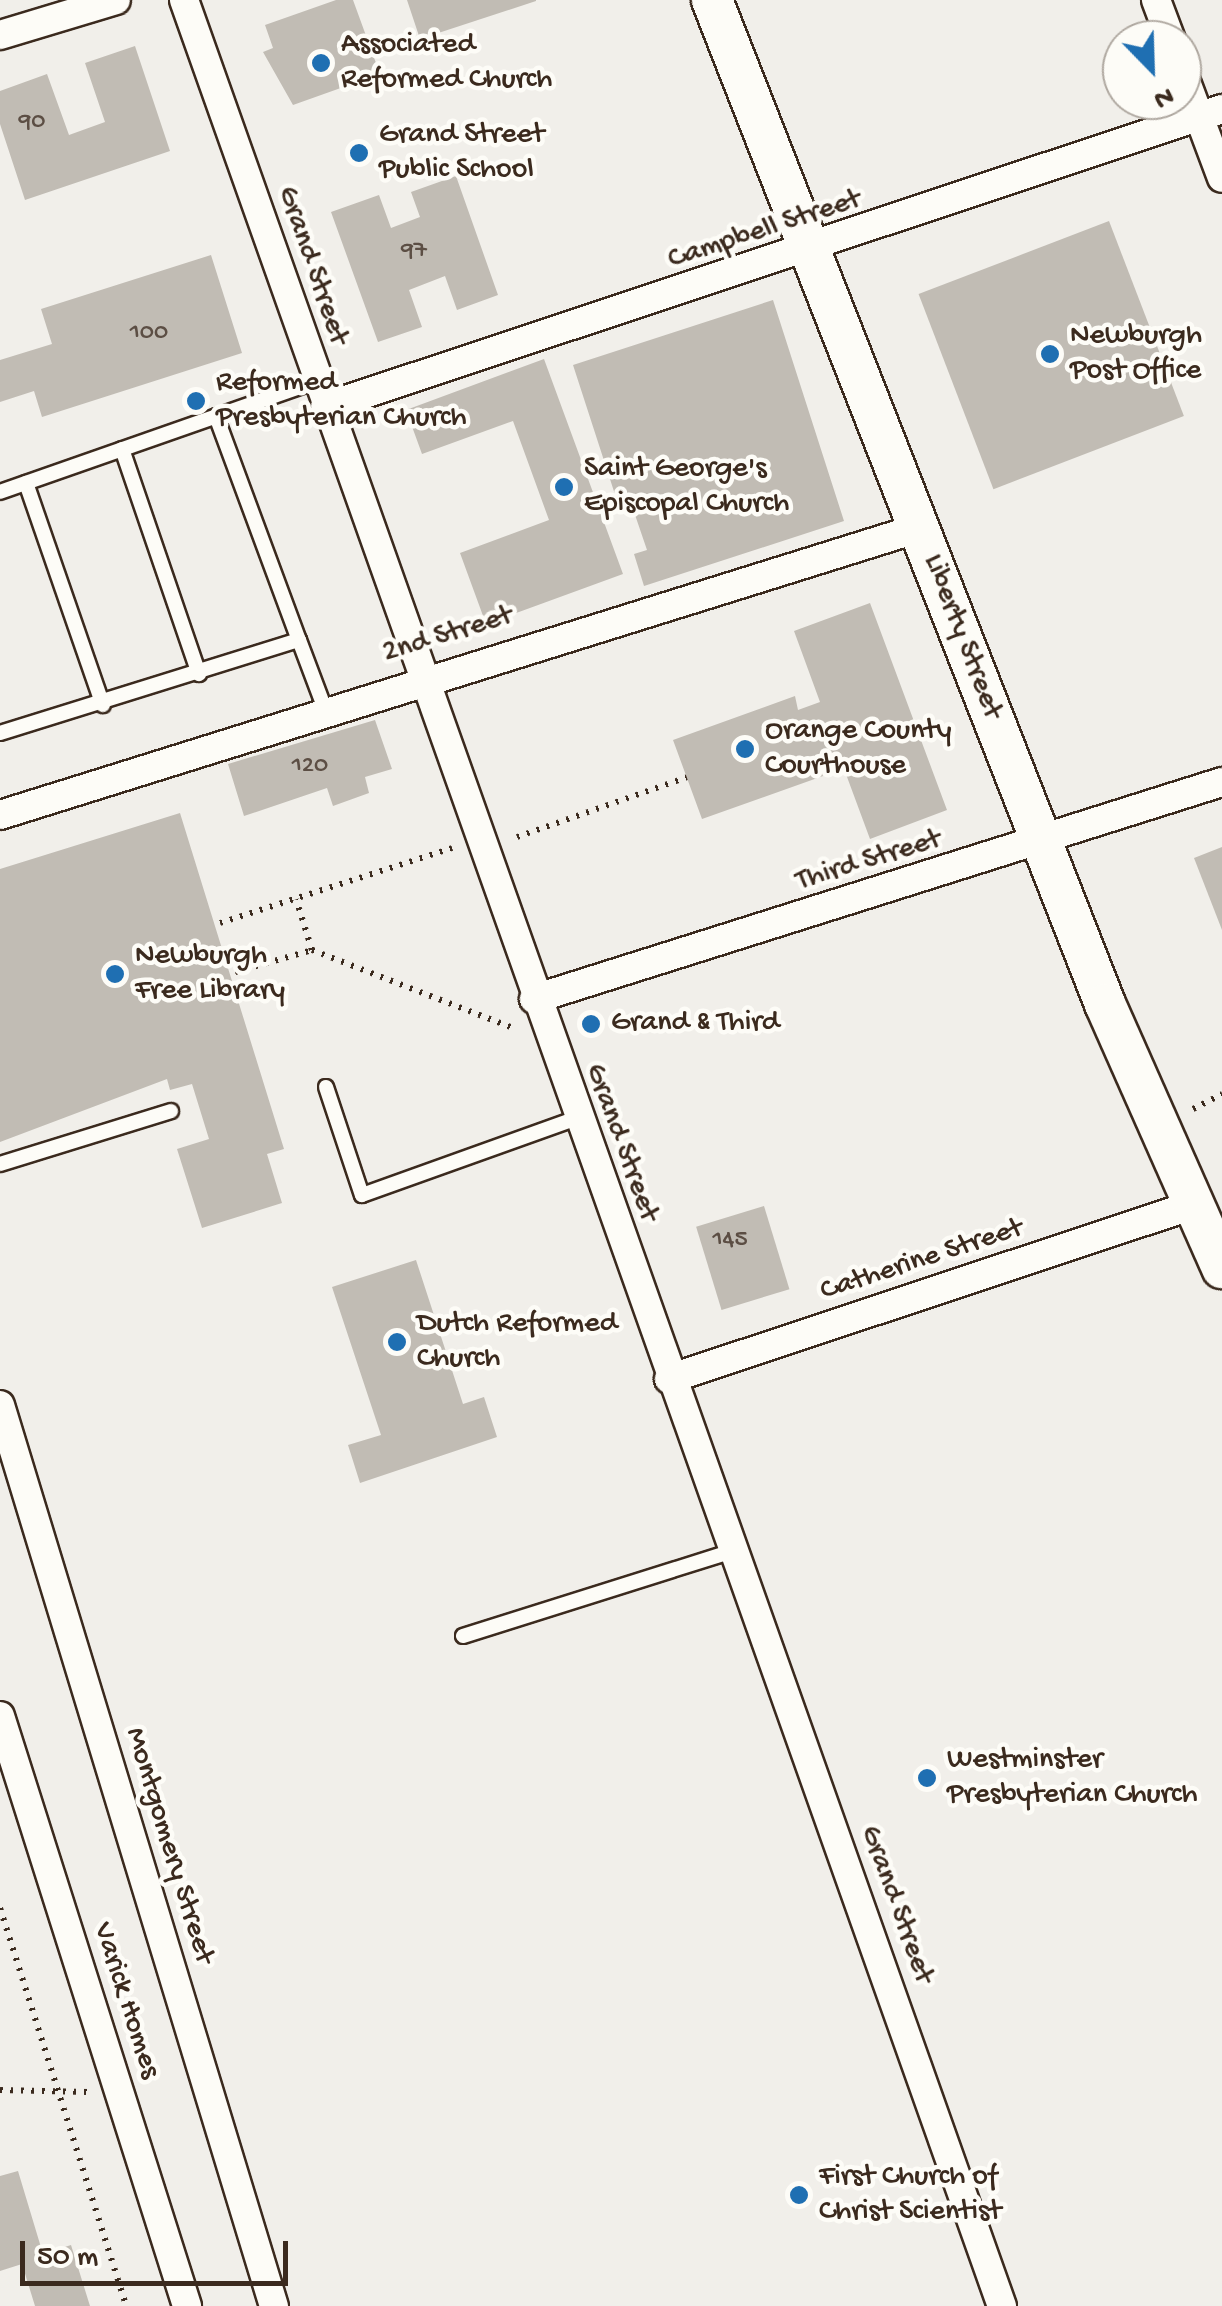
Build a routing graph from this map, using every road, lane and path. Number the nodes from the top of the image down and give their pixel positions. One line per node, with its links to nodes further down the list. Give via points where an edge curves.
1 (116, 0): 4 (street)
2 (184, 0): 8 (street, Grand Street)
3 (712, 0): 7 (street, Liberty Street)
4 (0, 36)
5 (1210, 113): 6 (street); 7 (street, Campbell Street)
6 (1222, 178)
7 (811, 252): 8 (street, Campbell Street); 13 (street, Liberty Street)
8 (321, 394): 9 (lane); 16 (street, Grand Street)
9 (216, 416): 10 (lane); 14 (lane)
10 (122, 449): 11 (lane); 15 (lane)
11 (26, 483): 12 (lane); 17 (lane)
12 (0, 492)
13 (918, 528): 16 (street, 2nd Street); 25 (street, Liberty Street)
14 (299, 640): 15 (lane); 18 (lane)
15 (199, 674): 17 (lane)
16 (420, 678): 18 (street, 2nd Street); 24 (street, Grand Street)
17 (103, 706): 19 (lane)
18 (325, 709): 22 (street, 2nd Street)
19 (1, 738)
20 (687, 778): 23 (path)
21 (1222, 782): 25 (street, Third Street)
22 (0, 816)
23 (517, 837)
24 (478, 840): 26 (path); 30 (street, Grand Street)
25 (1042, 843): 30 (street, Third Street); 38 (street, Liberty Street)
26 (296, 899): 27 (path); 28 (path)
27 (220, 923)
28 (312, 950): 29 (path); 31 (path)
29 (235, 972)
30 (534, 999): 31 (street, Grand Street)
31 (550, 1042): 36 (street, Grand Street)
32 (326, 1087): 36 (lane, via 362,1195)
33 (1222, 1094): 34 (path)
34 (1193, 1109)
35 (171, 1111): 37 (lane)
36 (577, 1118): 40 (street, Grand Street)
37 (0, 1164)
38 (1196, 1204): 39 (street, Liberty Street); 40 (street, Catherine Street)
39 (1222, 1268)
40 (670, 1379): 42 (street, Grand Street)
41 (0, 1406): 51 (street, Montgomery Street)
42 (732, 1552): 43 (lane); 52 (street, Grand Street)
43 (463, 1636)
44 (0, 1716): 48 (street, Varick Homes)
45 (0, 1908): 46 (path)
46 (56, 2088): 47 (path); 48 (path); 49 (path)
47 (0, 2090)
48 (122, 2097): 50 (street, Varick Homes)
49 (126, 2306)
50 (187, 2306)
51 (274, 2306)
52 (1002, 2306)

